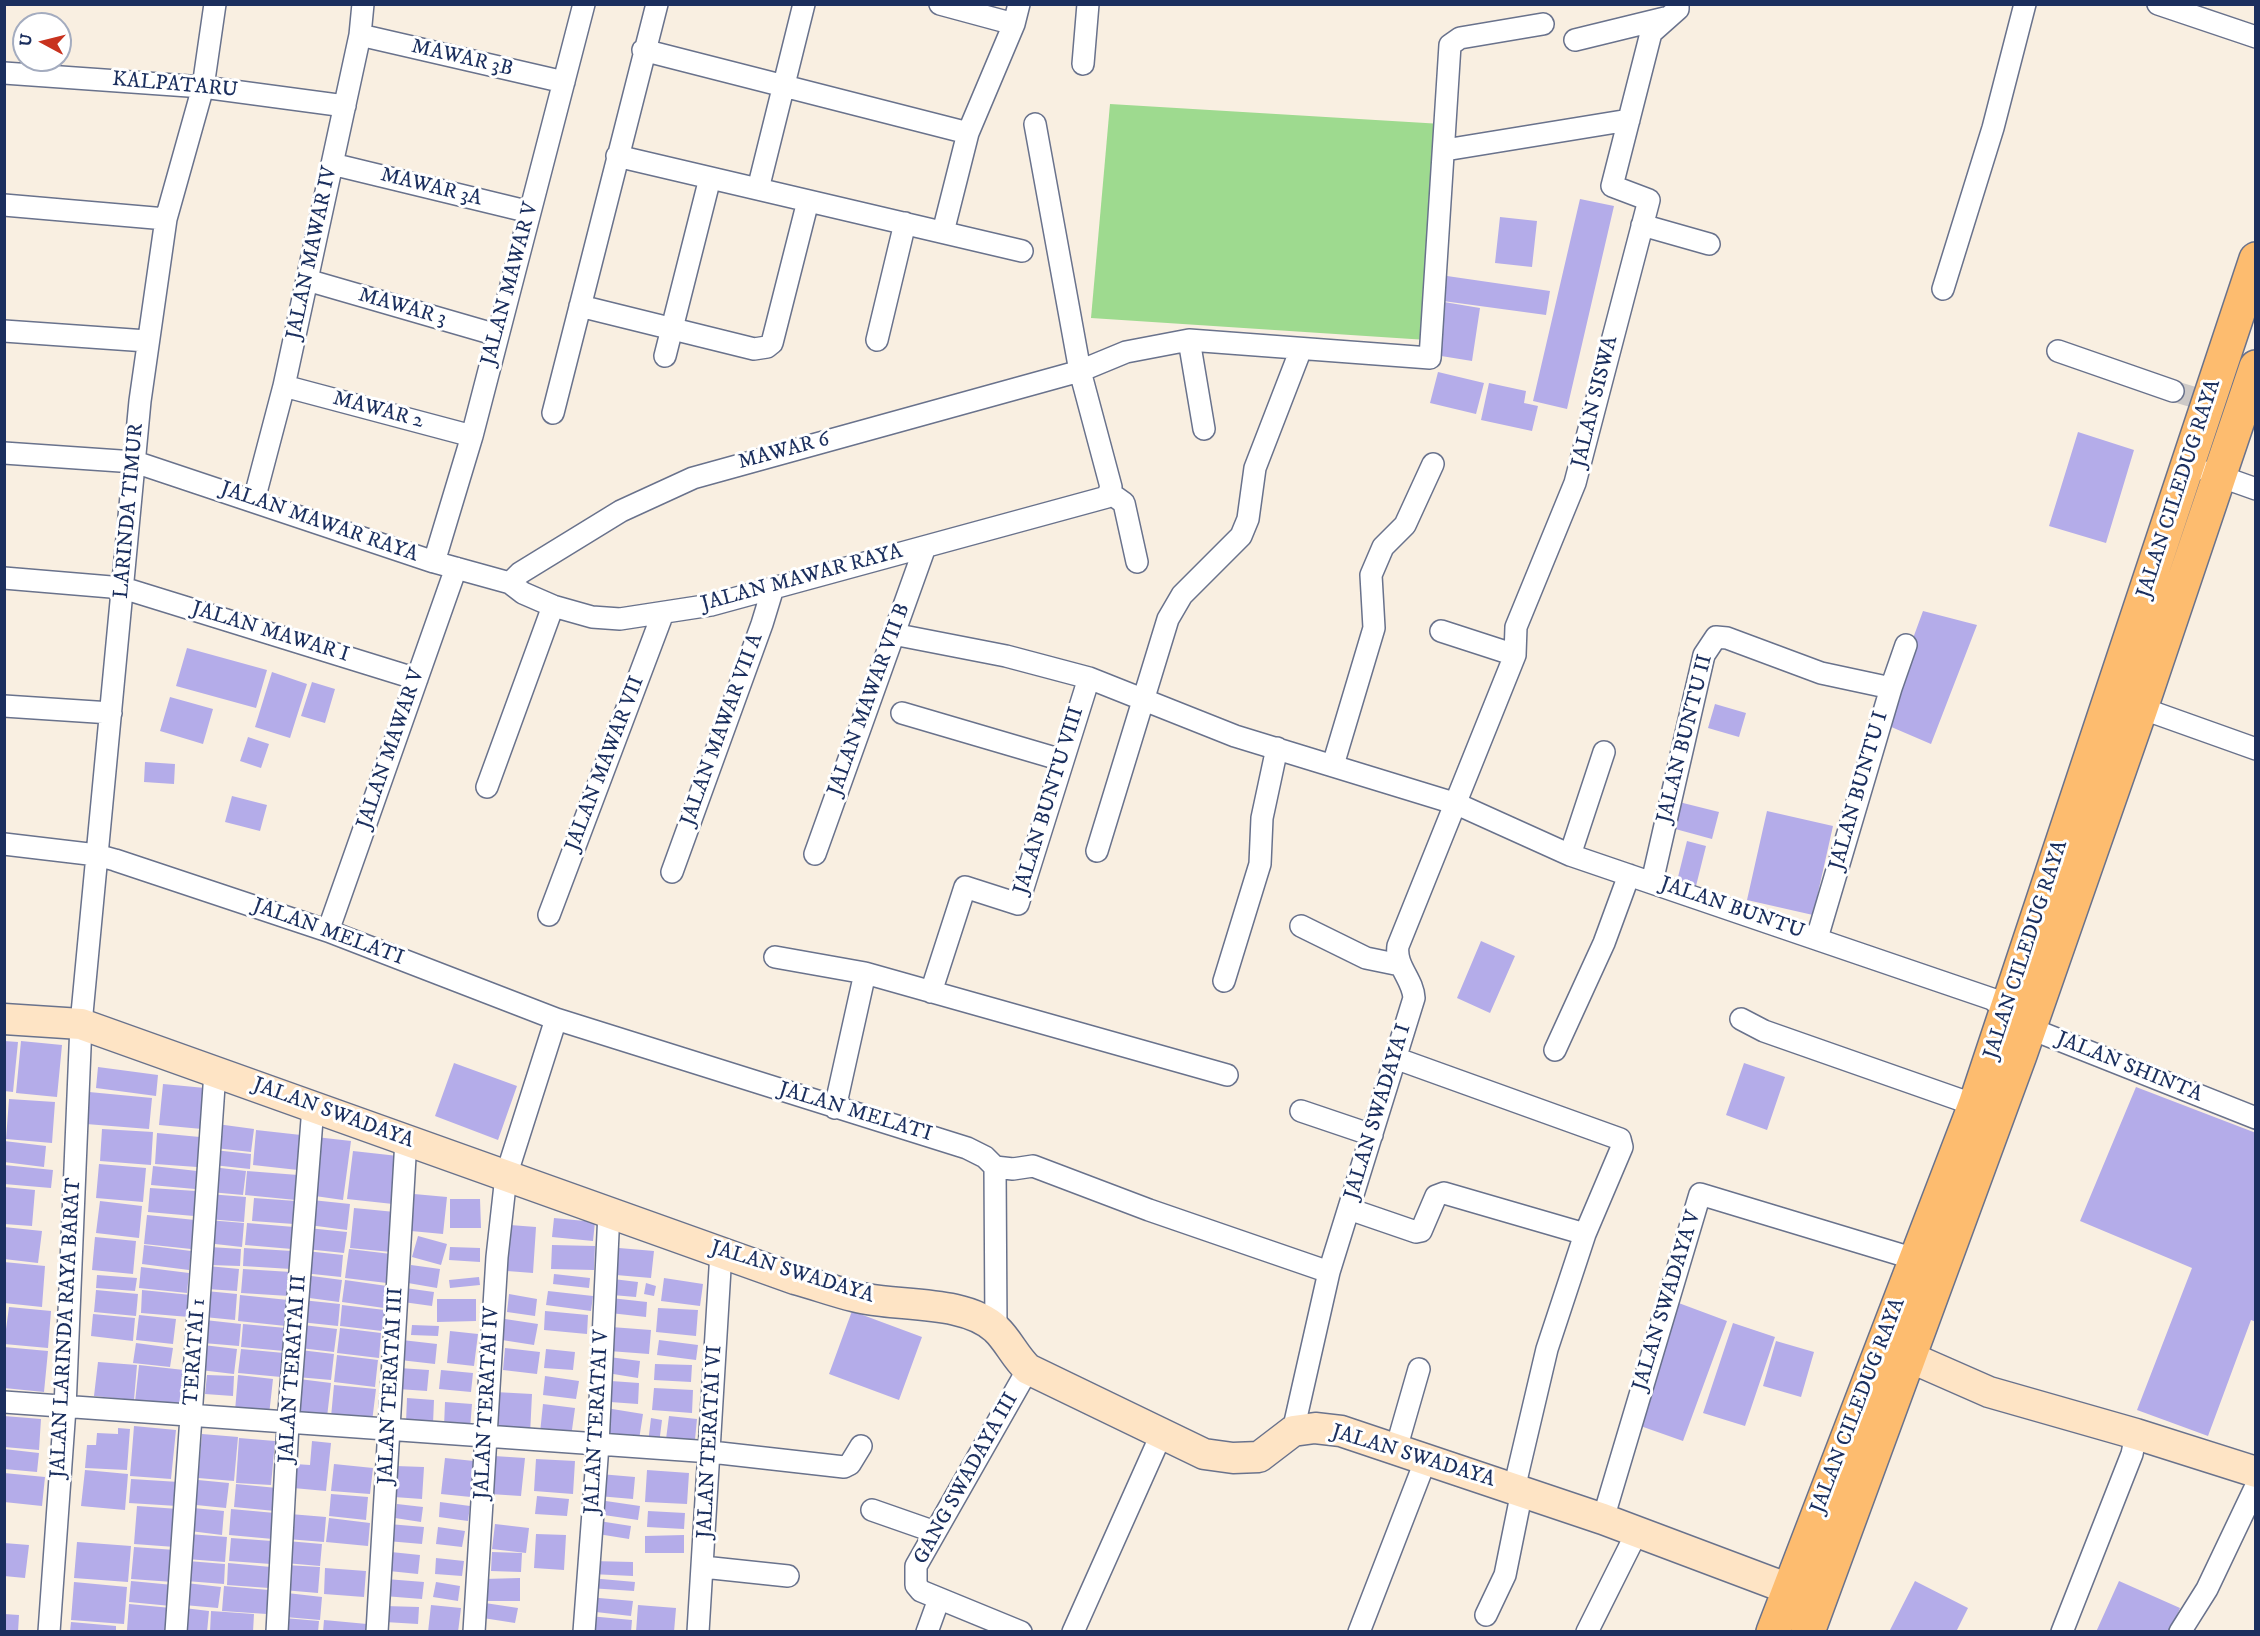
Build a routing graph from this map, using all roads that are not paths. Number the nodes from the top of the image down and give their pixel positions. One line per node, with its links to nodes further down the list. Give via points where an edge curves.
1 (215, 4): 21 (street, LARINDA TIMUR)
2 (363, 4): 13 (street, JALAN MAWAR IV)
3 (584, 4): 19 (street, JALAN MAWAR V)
4 (657, 4): 16 (street)
5 (804, 4): 20 (street)
6 (940, 4): 11 (street)
7 (1088, 4): 17 (street)
8 (2025, 4): 42 (street, via 1993,128)
9 (2158, 4): 14 (street)
10 (1672, 11): 15 (street); 23 (street, JALAN SISWA, via 1651,33)
11 (1017, 14): 25 (street)
12 (1543, 24): 26 (street, via 1452,41)
13 (360, 35): 19 (street, MAWAR 3B); 22 (street, JALAN MAWAR IV)
14 (2256, 37)
15 (1575, 39)
16 (643, 50): 20 (street); 27 (street)
17 (1083, 64)
18 (4, 73): 21 (street, KALPATARU)
19 (564, 82): 33 (street, JALAN MAWAR V)
20 (784, 86): 25 (street); 30 (street)
21 (203, 87): 22 (street, KALPATARU); 34 (street, LARINDA TIMUR)
22 (345, 106): 28 (street, JALAN MAWAR IV)
23 (1629, 120): 26 (street); 36 (street, JALAN SISWA, via 1612,186 1648,200)
24 (1035, 124): 54 (street)
25 (968, 133): 37 (street)
26 (1445, 150): 50 (street, MAWAR 6, via 1430,358)
27 (617, 156): 29 (street); 43 (street)
28 (332, 164): 33 (street, MAWAR 3A); 41 (street, JALAN MAWAR IV)
29 (710, 178): 30 (street); 44 (street)
30 (758, 189): 31 (street)
31 (808, 201): 35 (street); 44 (street, via 772,343 754,349)
32 (4, 205): 34 (street)
33 (530, 212): 46 (street, JALAN MAWAR V)
34 (166, 219): 47 (street, LARINDA TIMUR)
35 (905, 224): 37 (street); 48 (street)
36 (1642, 225): 38 (street); 83 (street, JALAN SISWA, via 1575,483 1516,627)
37 (943, 232): 39 (street)
38 (1709, 244)
39 (1022, 251)
40 (2256, 260): 56 (main road, JALAN CILEDUG RAYA)
41 (307, 280): 46 (street, MAWAR 3); 55 (street, JALAN MAWAR IV)
42 (1943, 290)
43 (580, 306): 44 (street); 57 (street)
44 (673, 330): 52 (street)
45 (4, 331): 47 (street)
46 (497, 335): 59 (street, JALAN MAWAR V)
47 (147, 340): 61 (street, LARINDA TIMUR)
48 (877, 340)
49 (1189, 340): 50 (street, MAWAR 6); 54 (street, MAWAR 6, via 1126,352); 58 (street)
50 (1301, 349): 87 (street, via 1255,468 1242,536 1182,595 1168,619)
51 (2058, 351): 56 (street)
52 (665, 356)
53 (2256, 367): 64 (main road, JALAN CILEDUG RAYA)
54 (1080, 371): 66 (street); 74 (street, MAWAR 6, via 693,477 621,512 520,573)
55 (284, 386): 59 (street, MAWAR 2); 67 (street, JALAN MAWAR IV)
56 (2191, 397): 63 (main road, JALAN CILEDUG RAYA)
57 (553, 413)
58 (1204, 429)
59 (472, 436): 69 (street, JALAN MAWAR V)
60 (4, 453): 61 (street, JALAN MAWAR RAYA)
61 (135, 462): 67 (street, JALAN MAWAR RAYA); 75 (street, LARINDA TIMUR)
62 (1433, 464): 96 (street, via 1405,525 1383,547 1371,575 1374,627)
63 (2183, 478): 64 (main road); 73 (main road, JALAN CILEDUG RAYA)
64 (2215, 489): 65 (street); 77 (main road, JALAN CILEDUG RAYA)
65 (2256, 489)
66 (1110, 493): 68 (street, JALAN MAWAR RAYA); 70 (street, via 1124,503)
67 (254, 500): 69 (street, JALAN MAWAR RAYA)
68 (925, 547): 76 (street, JALAN MAWAR RAYA); 81 (street, JALAN MAWAR VII B)
69 (434, 562): 71 (street, JALAN MAWAR RAYA)
70 (1137, 562)
71 (456, 568): 74 (street, JALAN MAWAR RAYA); 85 (street, JALAN MAWAR V)
72 (4, 578): 75 (street, JALAN MAWAR I)
73 (2150, 581): 77 (main road); 119 (main road, JALAN CILEDUG RAYA)
74 (510, 583): 78 (street, JALAN MAWAR RAYA)
75 (123, 588): 85 (street, JALAN MAWAR I); 90 (street, LARINDA TIMUR)
76 (773, 588): 79 (street, JALAN MAWAR RAYA); 104 (street, JALAN MAWAR VII A)
77 (2181, 591): 89 (main road, JALAN CILEDUG RAYA)
78 (553, 606): 79 (street, JALAN MAWAR RAYA, via 592,617 620,619); 97 (street)
79 (663, 613): 107 (street, JALAN MAWAR VII)
80 (1441, 631): 83 (street)
81 (893, 634): 84 (street, JALAN BUNTU, via 1006,656); 101 (street, JALAN MAWAR VII B)
82 (1906, 645): 86 (street, JALAN BUNTU I)
83 (1515, 655): 98 (street, JALAN SISWA)
84 (1089, 678): 87 (street, JALAN BUNTU); 95 (street, JALAN BUNTU VIII)
85 (417, 679): 109 (street, JALAN MAWAR V)
86 (1891, 688): 106 (street, JALAN BUNTU II, via 1821,674 1716,637 1704,656); 110 (street, JALAN BUNTU I)
87 (1145, 698): 92 (street, JALAN BUNTU, via 1236,736); 100 (street)
88 (4, 706): 90 (street)
89 (2141, 708): 93 (street); 119 (main road, JALAN CILEDUG RAYA)
90 (111, 712): 102 (street, LARINDA TIMUR)
91 (902, 713): 95 (street)
92 (1277, 748): 96 (street, JALAN BUNTU); 114 (street, via 1262,818 1260,864)
93 (2256, 749)
94 (1604, 752): 103 (street)
95 (1062, 760): 115 (street, JALAN BUNTU VIII, via 1018,904 965,887)
96 (1333, 765): 98 (street, JALAN BUNTU)
97 (487, 787)
98 (1457, 804): 103 (street, JALAN BUNTU); 112 (street, via 1398,946)
99 (4, 844): 102 (street, JALAN MELATI)
100 (1096, 851)
101 (815, 854)
102 (97, 855): 109 (street, JALAN MELATI); 120 (street, LARINDA TIMUR)
103 (1570, 855): 105 (street, JALAN BUNTU)
104 (672, 872)
105 (1629, 875): 106 (street, JALAN BUNTU); 121 (street, via 1604,943)
106 (1652, 882): 110 (street, JALAN BUNTU)
107 (549, 915)
108 (1301, 926): 112 (street, via 1366,958)
109 (328, 931): 117 (street, JALAN MELATI)
110 (1818, 938): 119 (street, JALAN BUNTU, via 1992,999)
111 (775, 957): 113 (street)
112 (1400, 965): 122 (street, JALAN SWADAYA I, via 1414,998)
113 (865, 973): 115 (street); 127 (street)
114 (1224, 981)
115 (931, 992): 124 (street)
116 (4, 1019): 120 (street, JALAN SWADAYA)
117 (556, 1019): 127 (street, JALAN MELATI); 133 (street)
118 (1741, 1019): 125 (street, via 1764,1031)
119 (2018, 1020): 125 (main road, JALAN CILEDUG RAYA); 129 (street, JALAN SHINTA); 141 (main road, JALAN CILEDUG RAYA)
120 (81, 1024): 123 (street, JALAN SWADAYA); 145 (street, JALAN LARINDA RAYA BARAT)
121 (1555, 1050)
122 (1395, 1058): 130 (street, JALAN SWADAYA I); 136 (street, via 1620,1139 1623,1147)
123 (215, 1072): 126 (street, JALAN SWADAYA); 146 (street, TERATAI 1)
124 (1227, 1075)
125 (1975, 1105): 138 (main road, JALAN CILEDUG RAYA)
126 (313, 1107): 131 (street, JALAN SWADAYA); 147 (street, JALAN TERATAI II)
127 (836, 1108): 132 (street, JALAN MELATI, via 967,1148)
128 (1301, 1111): 130 (street)
129 (2256, 1118)
130 (1372, 1135): 134 (street, JALAN SWADAYA I)
131 (406, 1140): 133 (street, JALAN SWADAYA); 148 (street, JALAN TERATAI III)
132 (995, 1167): 139 (street, via 1033,1166); 140 (street)
133 (506, 1176): 135 (street, JALAN SWADAYA); 152 (street, JALAN TERATAI IV, via 497,1257)
134 (1349, 1209): 136 (street, via 1416,1232 1421,1230 1436,1196 1444,1193); 139 (street, JALAN SWADAYA I)
135 (609, 1212): 137 (street, JALAN SWADAYA); 153 (street, JALAN TERATAI V)
136 (1585, 1234): 160 (street, via 1547,1349)
137 (721, 1252): 140 (street, JALAN SWADAYA, via 865,1299 972,1315); 156 (street, JALAN TERATAI VI)
138 (1915, 1259): 162 (street, JALAN SWADAYA V, via 1700,1194); 167 (main road, JALAN CILEDUG RAYA)
139 (1329, 1272): 149 (street, JALAN SWADAYA I)
140 (996, 1329): 142 (street, JALAN SWADAYA)
141 (1907, 1356): 150 (street, via 1989,1392); 183 (main road, JALAN CILEDUG RAYA)
142 (1028, 1369): 151 (street, JALAN SWADAYA); 163 (street, GANG SWADAYA III)
143 (1419, 1369): 155 (street)
144 (4, 1402): 145 (street)
145 (65, 1408): 146 (street); 170 (street, JALAN LARINDA RAYA BARAT)
146 (192, 1417): 147 (street); 171 (street, TERATAI 1)
147 (288, 1424): 148 (street); 172 (street, JALAN TERATAI II)
148 (390, 1431): 152 (street); 173 (street, JALAN TERATAI III)
149 (1293, 1431): 151 (street, JALAN SWADAYA, via 1258,1457 1233,1458 1204,1454); 155 (street, JALAN SWADAYA, via 1341,1431)
150 (2136, 1434): 158 (street); 184 (street, via 2132,1455)
151 (1161, 1435): 179 (street)
152 (487, 1437): 153 (street); 174 (street, JALAN TERATAI IV)
153 (598, 1444): 156 (street); 175 (street, JALAN TERATAI V)
154 (861, 1446): 156 (street, via 844,1467)
155 (1396, 1449): 157 (street, JALAN SWADAYA)
156 (711, 1452): 165 (street, JALAN TERATAI VI)
157 (1426, 1460): 160 (street, JALAN SWADAYA); 180 (street)
158 (2256, 1472)
159 (2256, 1486): 185 (street)
160 (1518, 1490): 162 (street, JALAN SWADAYA); 169 (street, via 1505,1575)
161 (872, 1510): 163 (street)
162 (1603, 1520): 164 (street, JALAN SWADAYA)
163 (935, 1532): 168 (street, GANG SWADAYA III, via 916,1566 915,1576 921,1591)
164 (1637, 1532): 167 (street, JALAN SWADAYA); 181 (street)
165 (703, 1567): 166 (street); 176 (street, JALAN TERATAI VI)
166 (788, 1576)
167 (1789, 1589): 182 (main road, JALAN CILEDUG RAYA)
168 (939, 1599): 177 (street); 178 (street, GANG SWADAYA III)
169 (1486, 1615)
170 (49, 1632)
171 (176, 1632)
172 (277, 1632)
173 (377, 1632)
174 (474, 1632)
175 (584, 1632)
176 (698, 1632)
177 (927, 1632)
178 (1021, 1632)
179 (1073, 1632)
180 (1359, 1632)
181 (1587, 1632)
182 (1773, 1632)
183 (1808, 1632)
184 (2062, 1632)
185 (2180, 1632)

